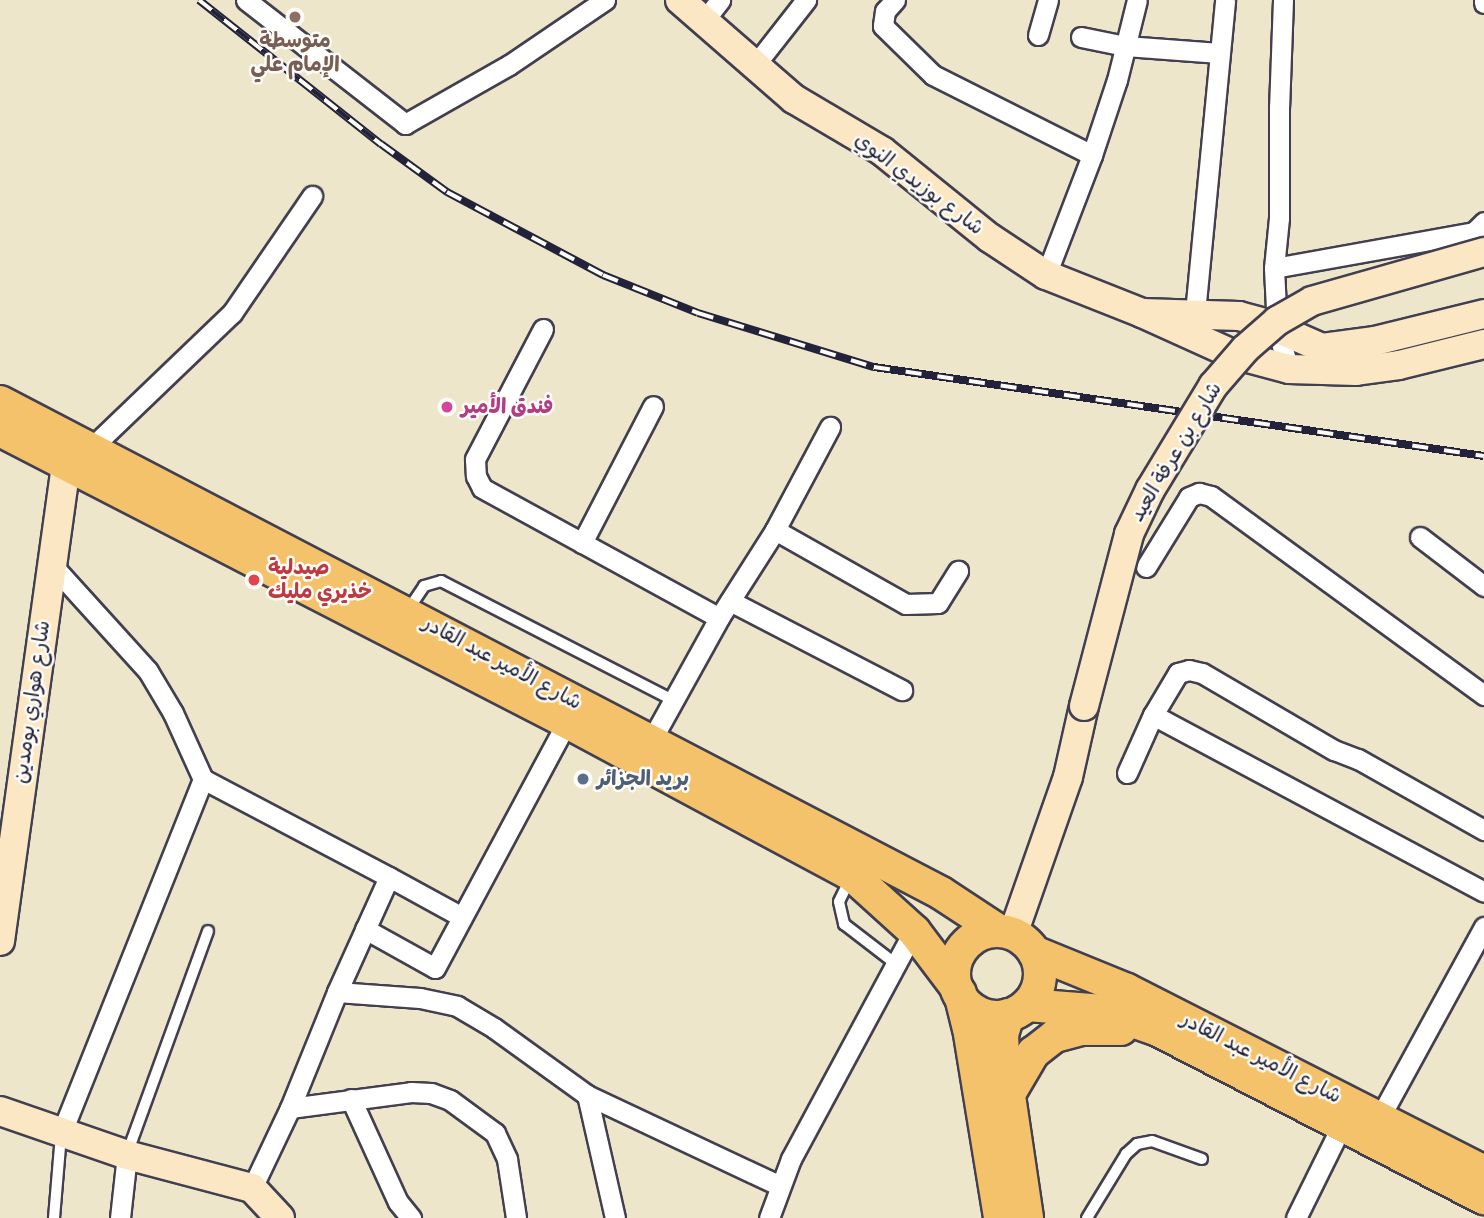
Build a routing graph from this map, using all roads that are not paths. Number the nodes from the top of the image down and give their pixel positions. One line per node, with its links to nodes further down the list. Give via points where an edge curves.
1 (246, 0): 2 (street, via 405,124 509,65)
2 (605, 0)
3 (680, 0): 10 (street, شارع بوزيدي النوي)
4 (806, 0): 15 (street)
5 (895, 0): 16 (street, via 885,11 883,26 933,75)
6 (1048, 0): 11 (street)
7 (1137, 0): 13 (street)
8 (1225, 0): 14 (street)
9 (1283, 0): 20 (street)
10 (711, 11): 15 (street, شارع بوزيدي النوي)
11 (1038, 35)
12 (1080, 37): 13 (street)
13 (1125, 46): 14 (street); 16 (street)
14 (1220, 53): 23 (street)
15 (755, 65): 21 (street, شارع بوزيدي النوي, via 794,99 882,151 990,238)
16 (1093, 155): 21 (street)
17 (312, 196): 33 (street, via 232,313)
18 (1484, 222): 20 (street, via 1474,232)
19 (1484, 252): 61 (street, شارع بن عرفة العيد, bridge, via 1312,301 1277,321 1213,386 1150,489 1129,534 1068,777)
20 (1274, 268): 26 (street)
21 (1046, 275): 22 (street, شارع بوزيدي النوي)
22 (1142, 313): 23 (street, شارع بوزيدي النوي); 28 (street, شارع بوزيدي النوي, via 1233,354)
23 (1195, 313): 26 (street, شارع بوزيدي النوي, via 1239,316)
24 (1484, 314): 26 (street, شارع بوزيدي النوي, via 1343,348 1322,348)
25 (543, 329): 36 (street, via 475,459 476,476 482,488)
26 (1277, 330): 28 (street)
27 (1484, 344): 28 (street, شارع بوزيدي النوي, via 1356,371)
28 (1289, 369)
29 (0, 402): 33 (main road, شارع الأمير عبد القادر)
30 (653, 406): 36 (street)
31 (830, 427): 34 (street)
32 (0, 430): 33 (main road, شارع الأمير عبد القادر)
33 (78, 456): 37 (street, شارع هواري بومدين); 42 (main road, شارع الأمير عبد القادر); 48 (main road, شارع الأمير عبد القادر)
34 (775, 530): 39 (street, via 906,604 938,603); 41 (street)
35 (1420, 537): 40 (street)
36 (582, 543): 43 (street)
37 (51, 564): 51 (street, via 148,671); 62 (street, شارع هواري بومدين)
38 (1146, 567): 45 (street, via 1189,497 1199,493 1211,496)
39 (958, 571)
40 (1484, 586)
41 (730, 601): 43 (street); 44 (street)
42 (406, 612): 46 (lane, via 424,586 441,582); 49 (main road, شارع الأمير عبد القادر)
43 (719, 618): 46 (street)
44 (902, 690)
45 (1484, 695)
46 (673, 700): 49 (street)
47 (1153, 715): 50 (street); 52 (street, via 1178,673 1202,673); 55 (street)
48 (567, 722): 49 (main road, شارع الأمير عبد القادر); 56 (street)
49 (645, 751): 53 (main road, شارع الأمير عبد القادر); 61 (main road, شارع الأمير عبد القادر, via 941,893)
50 (1126, 773)
51 (203, 779): 54 (street); 77 (street)
52 (1484, 830)
53 (852, 875): 59 (main road, شارع الأمير عبد القادر); 63 (lane, via 839,902 844,924)
54 (389, 877): 56 (street); 58 (street)
55 (1484, 892)
56 (462, 917): 64 (street)
57 (1484, 928): 76 (street)
58 (365, 929): 64 (street); 66 (street)
59 (914, 930): 63 (street); 65 (main road, شارع الأمير عبد القادر)
60 (208, 931): 78 (lane)
61 (1015, 939): 65 (main road, via 985,932 962,948 953,974); 68 (main road, via 1040,979); 76 (main road, شارع الأمير عبد القادر, via 1127,990)
62 (0, 941)
63 (896, 964): 81 (street)
64 (435, 968): 67 (street)
65 (958, 990): 68 (main road, via 962,1001 987,1016); 92 (main road, via 970,1028)
66 (337, 992): 67 (street); 74 (street)
67 (420, 998): 71 (street, via 457,1006)
68 (1018, 1010): 69 (main road, شارع الأمير عبد القادر, via 1104,1011); 70 (main road, via 1002,1035)
69 (1158, 1030): 70 (main road, via 1082,1029 1055,1036 1033,1054); 76 (main road, شارع الأمير عبد القادر)
70 (1009, 1094): 84 (main road)
71 (587, 1095): 81 (street); 90 (street)
72 (351, 1099): 74 (street); 88 (street, via 398,1202); 89 (street, via 431,1093 461,1108 495,1133 507,1159)
73 (0, 1104): 75 (street)
74 (290, 1108): 82 (street)
75 (0, 1112): 77 (street)
76 (1360, 1122): 80 (main road, شارع الأمير عبد القادر); 83 (main road, شارع الأمير عبد القادر); 95 (street)
77 (61, 1134): 78 (street); 85 (lane)
78 (127, 1155): 82 (street); 86 (street)
79 (1202, 1159): 94 (lane, via 1153,1141 1137,1144 1126,1154)
80 (1484, 1172)
81 (780, 1186): 91 (street)
82 (252, 1188): 87 (street)
83 (1484, 1199)
84 (1025, 1203): 93 (street)
85 (54, 1218)
86 (120, 1218)
87 (280, 1218)
88 (411, 1218)
89 (516, 1218)
90 (615, 1218)
91 (769, 1218)
92 (1000, 1218)
93 (1043, 1218)
94 (1087, 1218)
95 (1296, 1218)

